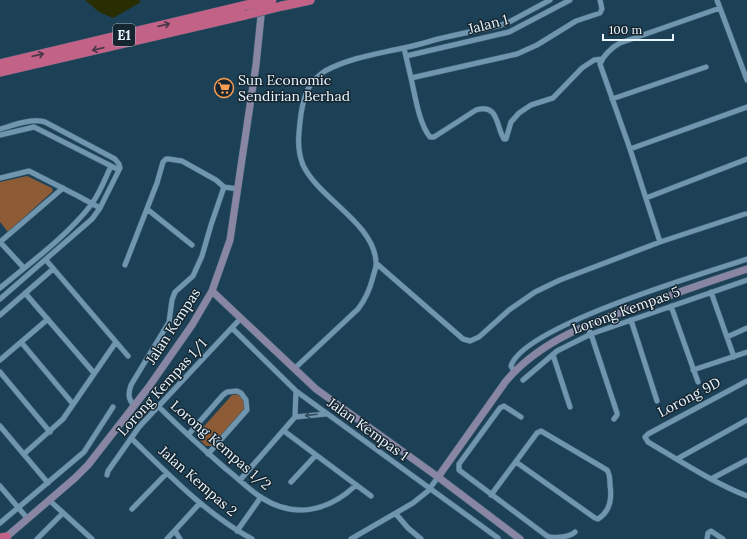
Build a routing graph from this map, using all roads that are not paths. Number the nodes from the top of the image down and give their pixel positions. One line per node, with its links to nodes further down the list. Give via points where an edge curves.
1 (263, 0): 29 (street, Jalan Kempas)
2 (272, 0): 12 (highway, E1, one-way to 2, bridge)
3 (310, 0): 15 (highway, E1, one-way to 15, bridge)
4 (550, 0): 9 (street, via 500,26)
5 (570, 0): 10 (street, Jalan 1, via 508,32)
6 (600, 0): 16 (street, via 600,13 576,21 517,54)
7 (717, 0): 8 (street)
8 (720, 8): 11 (street, via 620,43); 14 (street)
9 (404, 48): 10 (street); 40 (street, via 343,63 319,76 310,84 304,96 298,138 307,172 366,235 371,242)
10 (406, 56): 16 (street)
11 (602, 60): 16 (street, via 594,60 582,68 553,98 531,105 519,113 511,122 506,139 501,134 494,114 481,109 430,137 420,116); 18 (street, via 600,67)
12 (0, 64)
13 (706, 67): 18 (street)
14 (745, 69): 17 (street)
15 (0, 72)
16 (411, 78)
17 (747, 80)
18 (612, 99): 22 (street)
19 (747, 107): 22 (street)
20 (0, 129): 25 (street, via 32,120 45,122 115,158 120,164)
21 (0, 135): 24 (street, via 34,127)
22 (630, 149): 30 (street)
23 (747, 159): 30 (street)
24 (111, 166): 25 (street); 31 (street)
25 (119, 170): 32 (street)
26 (0, 178): 28 (street, via 29,171)
27 (224, 187): 29 (street); 33 (street, via 182,161 166,159); 80 (street, via 193,276 175,292 169,322 132,385 128,396)
28 (62, 188): 31 (street); 35 (street)
29 (238, 189): 47 (street, Jalan Kempas, via 230,240)
30 (646, 198): 36 (street)
31 (92, 204): 32 (street); 42 (street, via 72,227)
32 (100, 208): 39 (street, via 92,219)
33 (147, 209): 37 (street); 41 (street)
34 (745, 214): 36 (street)
35 (0, 242): 42 (street)
36 (660, 242): 40 (street, via 535,292 478,337 470,340 463,339)
37 (192, 244)
38 (747, 259): 71 (street, via 611,305 561,326 540,337 515,358 511,366)
39 (46, 260): 43 (street); 50 (street)
40 (376, 264): 69 (street, via 363,302 358,309)
41 (125, 265)
42 (24, 268): 46 (street)
43 (53, 269): 49 (street); 63 (street)
44 (747, 269): 57 (street)
45 (747, 280): 48 (street, Lorong Kempas 5)
46 (0, 288): 50 (street)
47 (212, 291): 54 (street); 80 (street, Jalan Kempas, via 192,325)
48 (711, 292): 52 (street, Lorong Kempas 5); 61 (street)
49 (25, 293): 53 (street); 55 (street)
50 (6, 294): 51 (street)
51 (0, 299)
52 (671, 306): 56 (street, Lorong Kempas 5); 70 (street)
53 (0, 315)
54 (241, 318): 58 (street, Lorong Kempas 1/1); 69 (street)
55 (48, 319): 62 (street); 73 (street)
56 (631, 320): 60 (street, Lorong Kempas 5); 78 (street)
57 (586, 325): 60 (street); 71 (street, via 555,340)
58 (232, 328): 77 (street, Jalan Kempas 1); 82 (street, Lorong Kempas 1/1)
59 (747, 328): 61 (street)
60 (591, 334): 65 (street, Lorong Kempas 5); 87 (street, via 617,413)
61 (727, 337): 67 (street)
62 (21, 342): 68 (street); 79 (street)
63 (116, 342): 66 (street); 73 (street)
64 (747, 352): 67 (street)
65 (553, 355): 74 (street, Lorong Kempas 5); 83 (street)
66 (128, 356)
67 (734, 357): 70 (street)
68 (0, 360)
69 (294, 369): 104 (street, via 316,389)
70 (693, 370): 76 (street)
71 (514, 371): 94 (street)
72 (0, 372): 91 (street)
73 (94, 373): 79 (street)
74 (523, 380)
75 (747, 381): 99 (street, Lorong 9D, via 645,437 648,442)
76 (698, 382)
77 (296, 391): 84 (street, Jalan Kempas 1); 85 (street)
78 (657, 401)
79 (73, 404): 91 (street)
80 (134, 406): 116 (street, Jalan Kempas, via 88,465)
81 (113, 407): 108 (street, via 88,448)
82 (159, 407): 92 (street, Lorong Kempas 1/2); 93 (street, Lorong Kempas 1/1)
83 (570, 407)
84 (326, 414): 85 (street, one-way to 85); 111 (street, Jalan Kempas 1)
85 (295, 417): 90 (street)
86 (521, 417): 95 (street, via 502,406)
87 (614, 419)
88 (747, 420): 99 (street)
89 (0, 426): 96 (street)
90 (284, 431): 98 (street); 106 (street)
91 (50, 432): 96 (street)
92 (188, 435): 97 (street, Lorong Kempas 1/2); 97 (street, via 223,395 232,391 241,393 246,400 247,410)
93 (131, 438): 102 (street, Jalan Kempas 2); 103 (street, Lorong Kempas 1/1)
94 (465, 439): 95 (street); 104 (street)
95 (473, 446): 112 (street, via 459,464 459,470)
96 (24, 454): 108 (street)
97 (208, 454): 106 (street, Lorong Kempas 1/2)
98 (316, 455): 107 (street); 109 (street)
99 (677, 459): 105 (street)
100 (747, 460): 105 (street)
101 (516, 462): 101 (street, via 595,518 605,511 612,497 607,470 543,431 537,433); 112 (street)
102 (167, 473): 117 (street, Jalan Kempas 2); 119 (street)
103 (107, 475)
104 (438, 477): 111 (street); 136 (street)
105 (711, 479): 114 (street)
106 (240, 480): 115 (street, Lorong Kempas 1/2)
107 (291, 482)
108 (48, 483): 118 (street)
109 (356, 485): 113 (street); 115 (street, Lorong Kempas 1/2, via 335,502 304,510 275,505)
110 (0, 486): 118 (street)
111 (430, 489): 121 (street); 128 (street, Jalan Kempas 1)
112 (491, 495): 126 (street, via 549,537 555,538)
113 (371, 496)
114 (747, 496)
115 (261, 497): 124 (street)
116 (49, 500): 120 (street); 122 (street, Jalan Kempas)
117 (200, 503): 124 (street, Jalan Kempas 2); 125 (street)
118 (18, 508): 122 (street); 123 (street)
119 (132, 509)
120 (63, 513): 129 (street); 130 (street)
121 (396, 514): 134 (street); 135 (street)
122 (28, 518): 127 (street, Jalan Kempas)
123 (0, 523)
124 (237, 530): 133 (street, Jalan Kempas 2)
125 (175, 531): 131 (street); 132 (street)
126 (575, 532)
127 (4, 538)
128 (498, 538)
129 (37, 539)
130 (92, 539)
131 (167, 539)
132 (180, 539)
133 (252, 539)
134 (351, 539)
135 (420, 539)
136 (520, 539)
137 (707, 539): 138 (street, via 708,532 711,531)
138 (723, 539)

